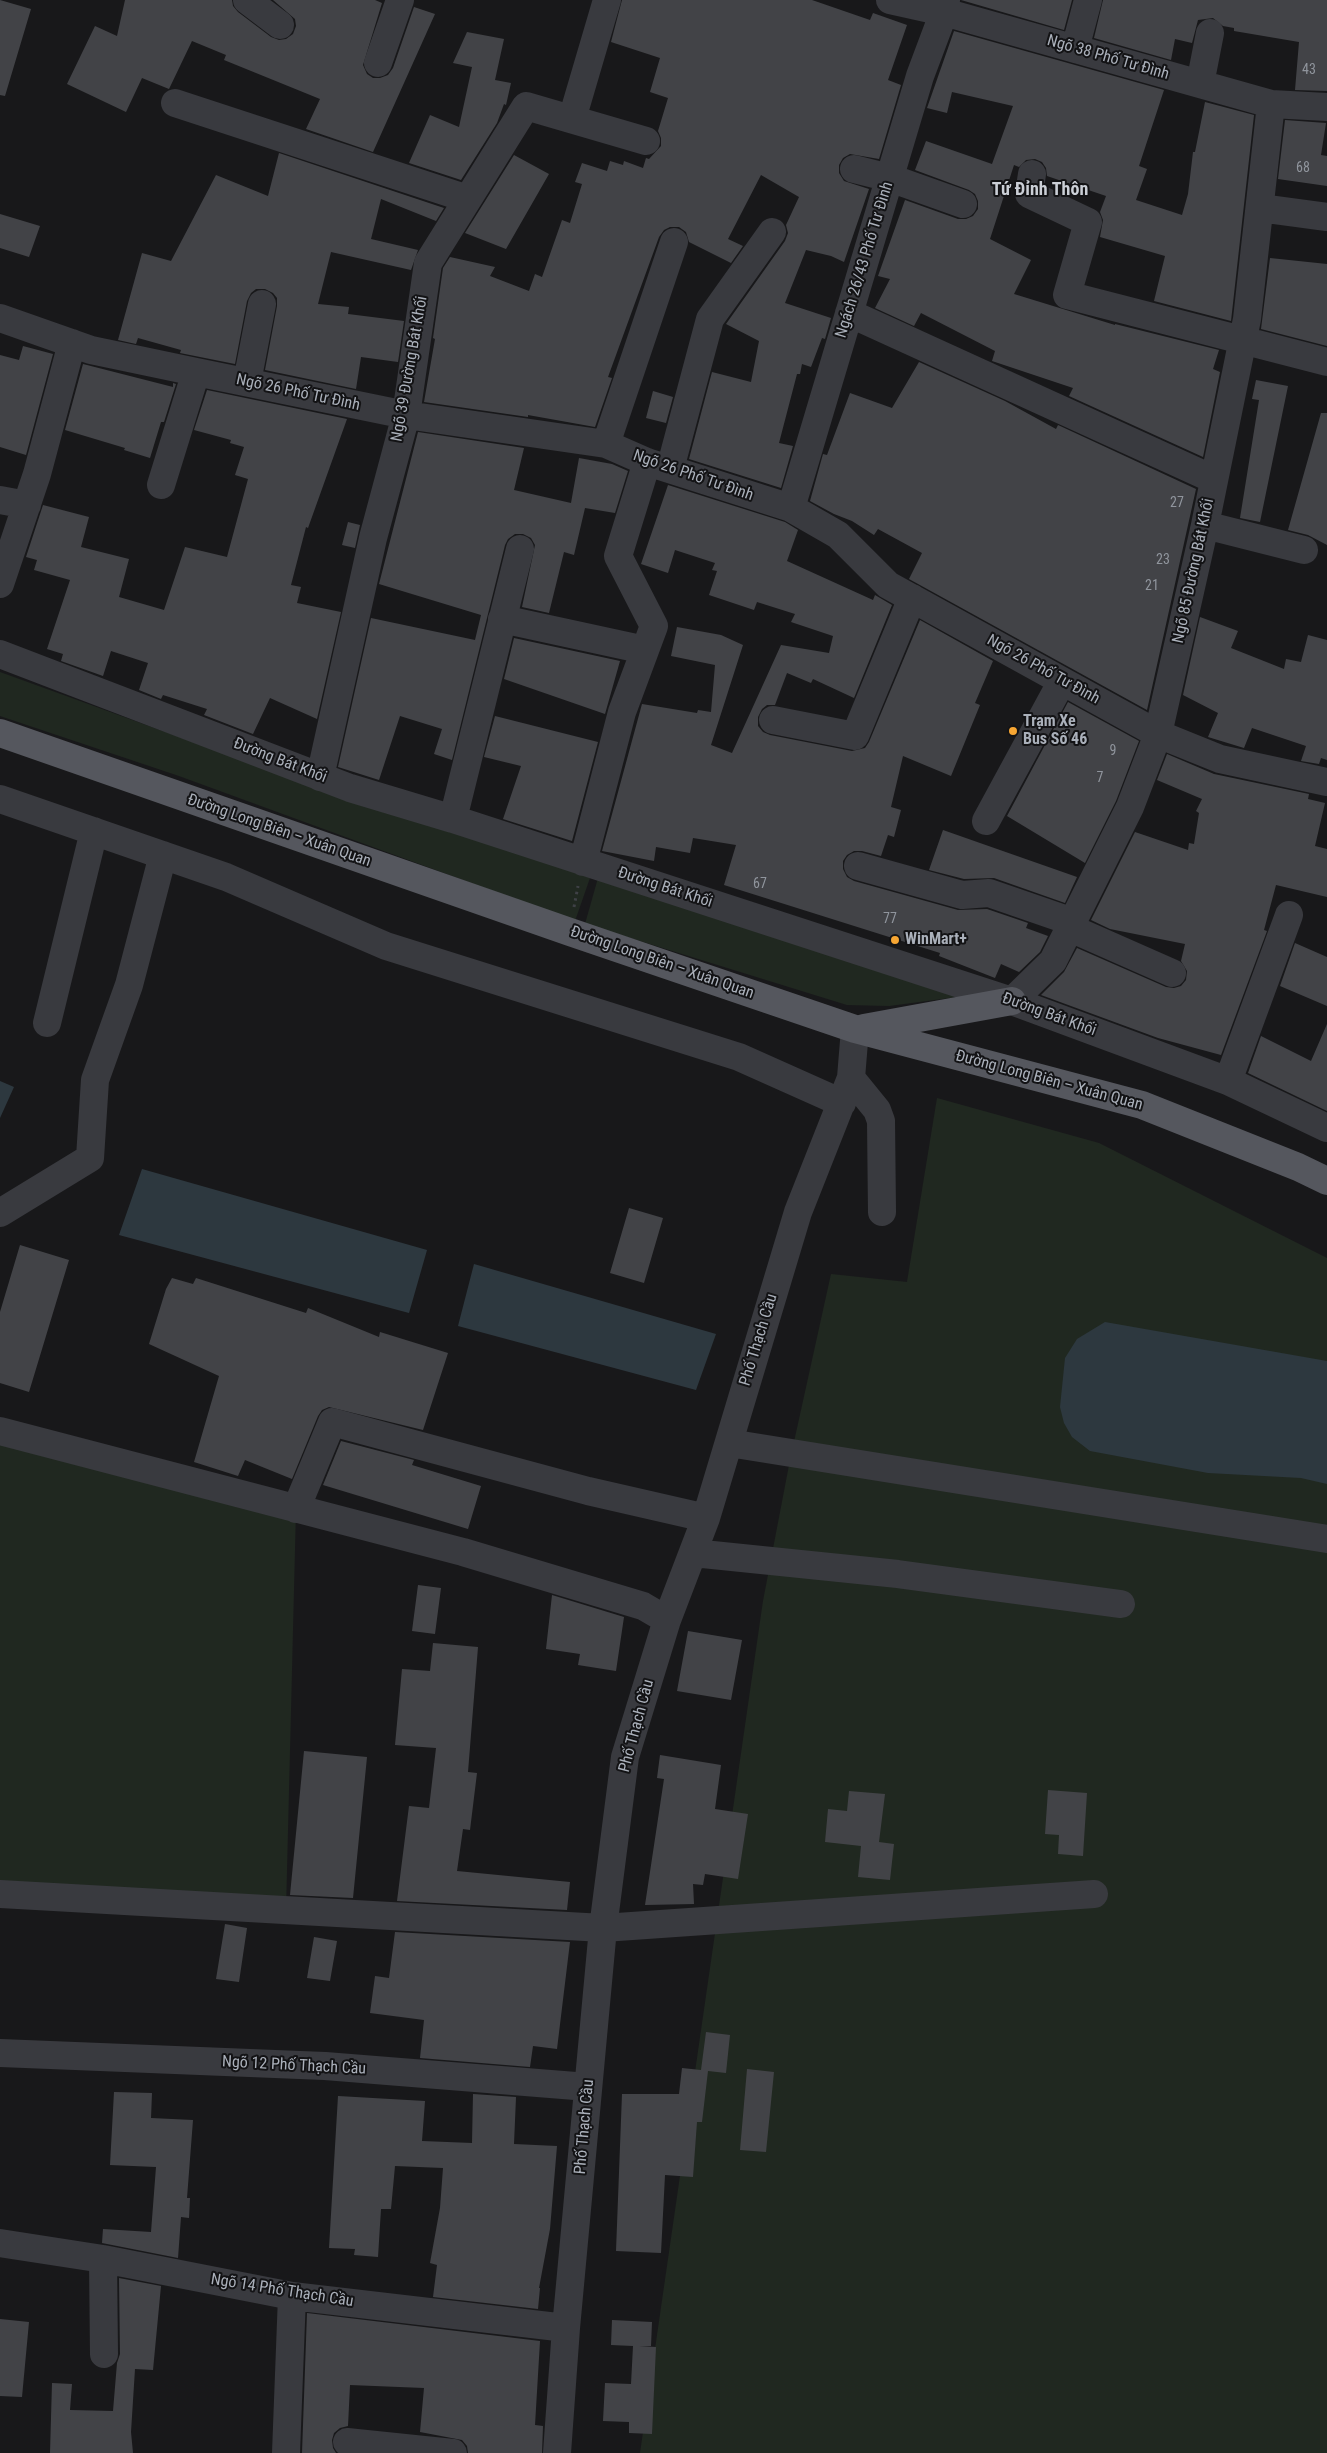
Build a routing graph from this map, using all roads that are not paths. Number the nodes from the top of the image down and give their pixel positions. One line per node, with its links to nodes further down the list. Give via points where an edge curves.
1 (247, 0): 7 (street)
2 (400, 0): 10 (street)
3 (606, 0): 15 (street)
4 (890, 0): 6 (street, Ngõ 38 Phố Tư Đình)
5 (1088, 0): 9 (street)
6 (945, 6): 9 (street, Ngõ 38 Phố Tư Đình); 19 (street, Ngách 26/43 Phố Tư Đình)
7 (280, 25)
8 (1210, 33): 11 (street)
9 (1075, 49): 11 (street, Ngõ 38 Phố Tư Đình)
10 (378, 63)
11 (1200, 84): 13 (street, Ngõ 38 Phố Tư Đình)
12 (175, 103): 20 (street)
13 (1271, 104): 14 (street, Ngõ 38 Phố Tư Đình); 22 (street, Ngõ 85 Đường Bát Khối)
14 (1327, 107)
15 (572, 119): 16 (street, Ngõ 39 Đường Bát Khối); 20 (street, Ngõ 39 Đường Bát Khối, via 526,106)
16 (646, 141)
17 (854, 169): 19 (street)
18 (1032, 174): 29 (street, via 1029,194 1088,222 1067,295)
19 (890, 178): 21 (street); 27 (street, Ngách 26/43 Phố Tư Đình)
20 (468, 198): 34 (street, Ngõ 39 Đường Bát Khối, via 428,263)
21 (963, 204)
22 (1260, 208): 23 (street); 29 (street, Ngõ 85 Đường Bát Khối)
23 (1327, 217)
24 (772, 232): 36 (street, via 710,319)
25 (674, 242): 35 (street)
26 (262, 304): 33 (street)
27 (849, 313): 37 (street); 41 (street, Ngách 26/43 Phố Tư Đình)
28 (0, 318): 30 (street, Ngõ 26 Phố Tư Đình)
29 (1242, 341): 31 (street); 37 (street, Ngõ 85 Đường Bát Khối)
30 (72, 343): 32 (street, Ngõ 26 Phố Tư Đình); 40 (street)
31 (1327, 362)
32 (196, 372): 33 (street, Ngõ 26 Phố Tư Đình); 38 (street)
33 (247, 382): 34 (street, Ngõ 26 Phố Tư Đình)
34 (406, 415): 35 (street, Ngõ 26 Phố Tư Đình); 54 (street, Ngõ 39 Đường Bát Khối, via 373,538)
35 (606, 444): 36 (street, Ngõ 26 Phố Tư Đình)
36 (659, 466): 41 (street, Ngõ 26 Phố Tư Đình); 48 (street, via 618,556 654,626)
37 (1213, 480): 42 (street, Ngõ 85 Đường Bát Khối)
38 (161, 485)
39 (0, 500): 40 (street)
40 (27, 505): 45 (street)
41 (791, 508): 46 (street, Ngõ 26 Phố Tư Đình, via 838,535 888,585)
42 (1205, 524): 44 (street); 53 (street, Ngõ 85 Đường Bát Khối)
43 (520, 549): 47 (street)
44 (1304, 550)
45 (0, 584)
46 (912, 598): 50 (street, Ngõ 26 Phố Tư Đình); 51 (street, via 854,736)
47 (502, 619): 48 (street); 57 (street)
48 (645, 650): 61 (street, via 622,712)
49 (0, 654): 54 (street, Đường Bát Khối)
50 (1062, 681): 53 (street, Ngõ 26 Phố Tư Đình); 58 (street)
51 (773, 720)
52 (0, 733): 68 (main road, Đường Long Biên – Xuân Quan)
53 (1158, 734): 55 (street, Ngõ 26 Phố Tư Đình, via 1220,759); 64 (street, Ngõ 85 Đường Bát Khối, via 1130,807)
54 (320, 777): 57 (street, Đường Bát Khối)
55 (1327, 782)
56 (0, 799): 59 (street)
57 (453, 819): 61 (street, Đường Bát Khối)
58 (986, 821)
59 (94, 831): 60 (street); 67 (street)
60 (163, 855): 71 (street, via 226,877 386,946 739,1057); 77 (street, via 128,985 95,1080 90,1158)
61 (583, 862): 66 (street, Đường Bát Khối)
62 (858, 866): 64 (street, via 962,895 989,893)
63 (1289, 915): 70 (street)
64 (1072, 925): 65 (street); 66 (street, Ngõ 85 Đường Bát Khối, via 1053,961)
65 (1172, 973)
66 (1012, 1001): 68 (main road); 70 (street, Đường Bát Khối)
67 (47, 1023)
68 (855, 1029): 69 (street, Phố Thạch Cầu); 73 (main road, Đường Long Biên – Xuân Quan, via 1142,1106)
69 (851, 1078): 71 (street, Phố Thạch Cầu); 76 (street, via 881,1121)
70 (1228, 1081): 72 (street, Đường Bát Khối)
71 (842, 1103): 79 (street, Phố Thạch Cầu, via 798,1212)
72 (1327, 1128)
73 (1298, 1167): 74 (main road); 75 (main road, Đường Long Biên – Xuân Quan)
74 (1327, 1175)
75 (1327, 1181)
76 (882, 1212)
77 (0, 1213)
78 (0, 1431): 80 (street)
79 (729, 1443): 81 (street, Phố Thạch Cầu); 82 (street)
80 (296, 1509): 81 (street, via 332,1422 588,1491); 85 (street, via 482,1557 643,1606)
81 (706, 1518): 83 (street, Phố Thạch Cầu)
82 (1327, 1539)
83 (693, 1553): 84 (street, via 898,1574); 85 (street, Phố Thạch Cầu)
84 (1121, 1604)
85 (667, 1620): 88 (street, Phố Thạch Cầu, via 625,1757)
86 (0, 1894): 88 (street)
87 (1094, 1894): 88 (street)
88 (603, 1928): 90 (street, Phố Thạch Cầu)
89 (0, 2053): 90 (street, Ngõ 12 Phố Thạch Cầu, via 325,2066)
90 (588, 2087): 94 (street, Phố Thạch Cầu)
91 (0, 2243): 92 (street, Ngõ 14 Phố Thạch Cầu)
92 (103, 2259): 93 (street, Ngõ 14 Phố Thạch Cầu); 95 (street)
93 (292, 2296): 94 (street, Ngõ 14 Phố Thạch Cầu); 97 (street)
94 (566, 2328): 99 (street, Phố Thạch Cầu)
95 (104, 2354)
96 (348, 2442): 98 (street)
97 (286, 2453)
98 (453, 2453)
99 (557, 2453)

